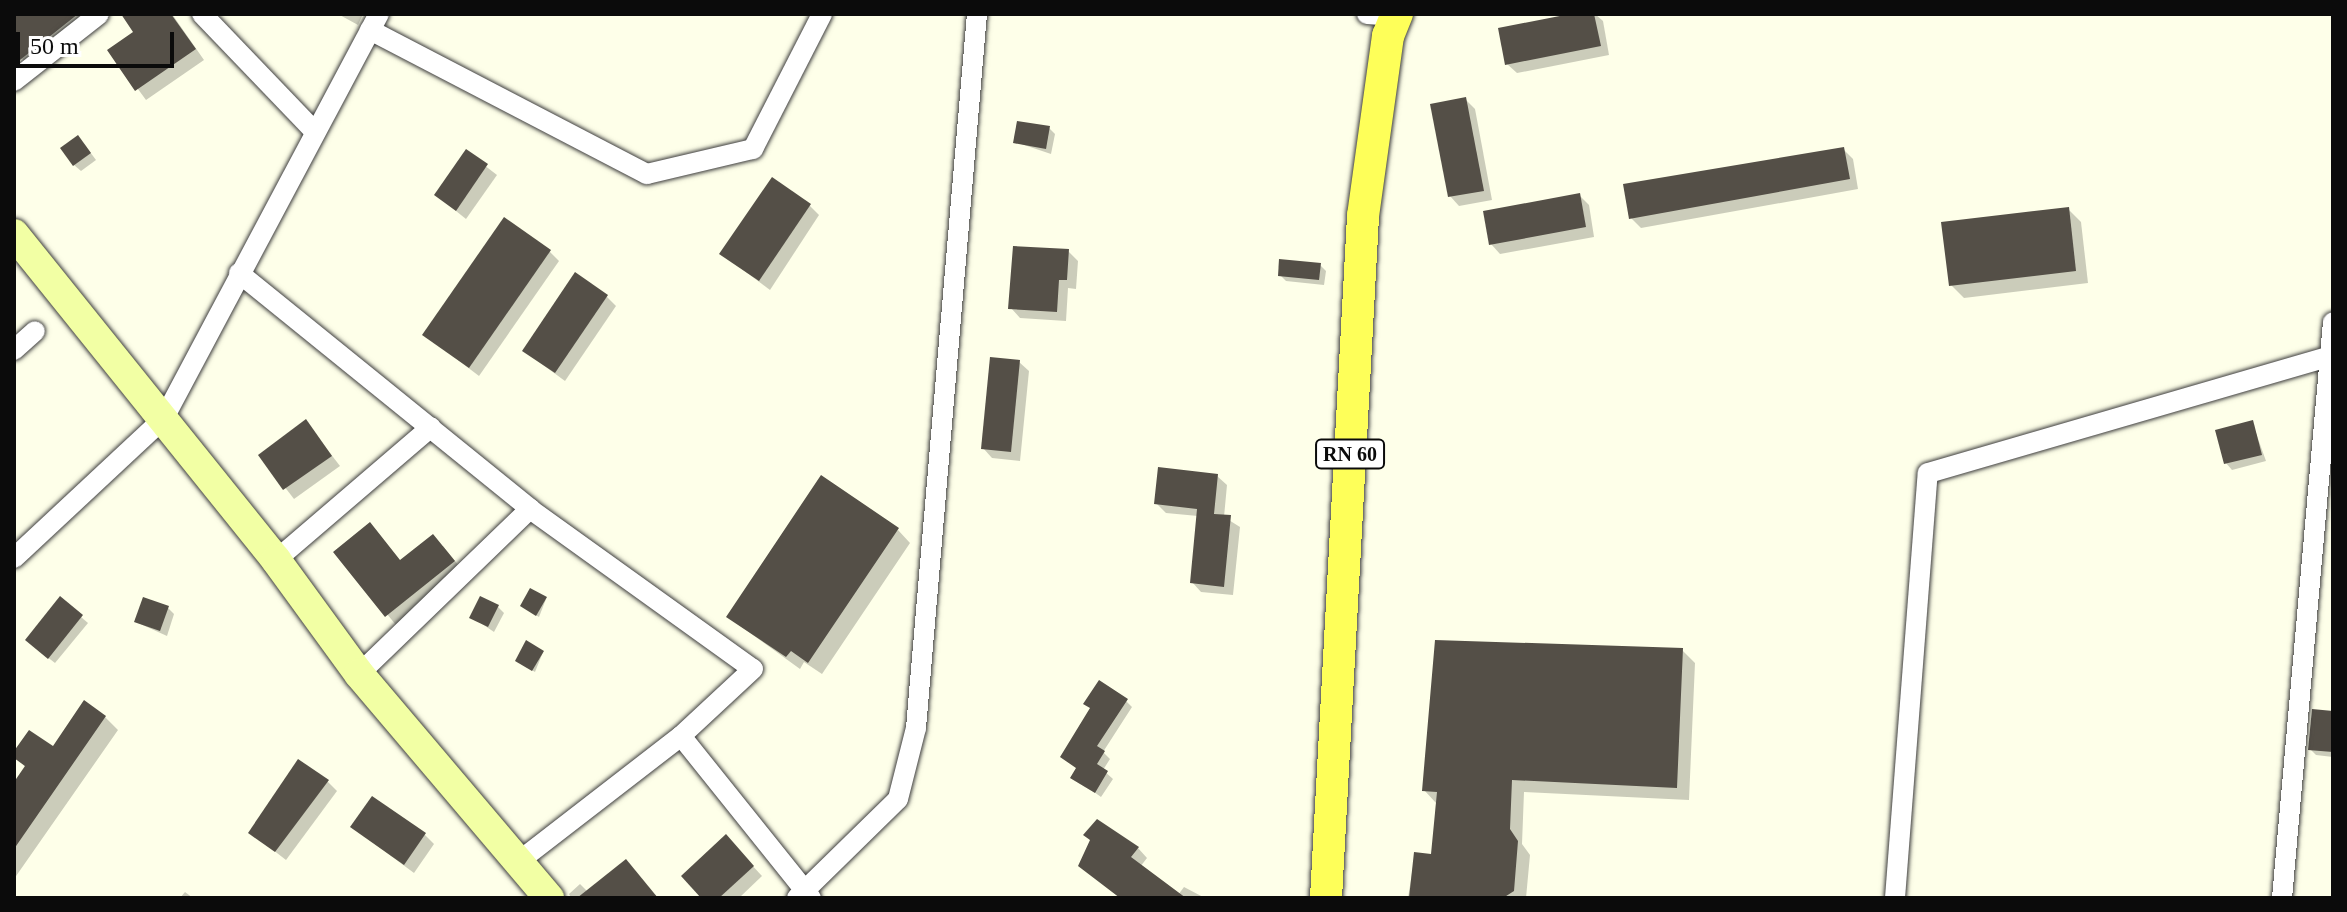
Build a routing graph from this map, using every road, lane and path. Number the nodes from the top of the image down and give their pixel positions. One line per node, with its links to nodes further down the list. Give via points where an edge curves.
1 (99, 14): 7 (street)
2 (202, 14): 8 (street)
3 (822, 14): 6 (street, via 753,149 647,174)
4 (977, 14): 23 (street, via 916,728 898,799)
5 (1387, 15): 25 (main road, RN 60, via 1363,216)
6 (374, 22): 8 (street)
7 (14, 81)
8 (315, 132): 10 (street)
9 (14, 234): 15 (main road)
10 (239, 273): 15 (street); 16 (street)
11 (2333, 322): 14 (street)
12 (35, 331): 13 (street)
13 (14, 350)
14 (2330, 356): 26 (street, via 1928,473); 27 (street)
15 (164, 418): 18 (street); 19 (main road)
16 (431, 427): 17 (street); 19 (street)
17 (530, 509): 20 (street); 21 (street, via 753,669)
18 (14, 558)
19 (276, 560): 20 (main road)
20 (359, 674): 22 (main road)
21 (681, 736): 22 (street); 23 (street)
22 (519, 861): 24 (main road)
23 (804, 895)
24 (549, 898)
25 (1326, 898)
26 (1895, 898)
27 (2282, 898)

